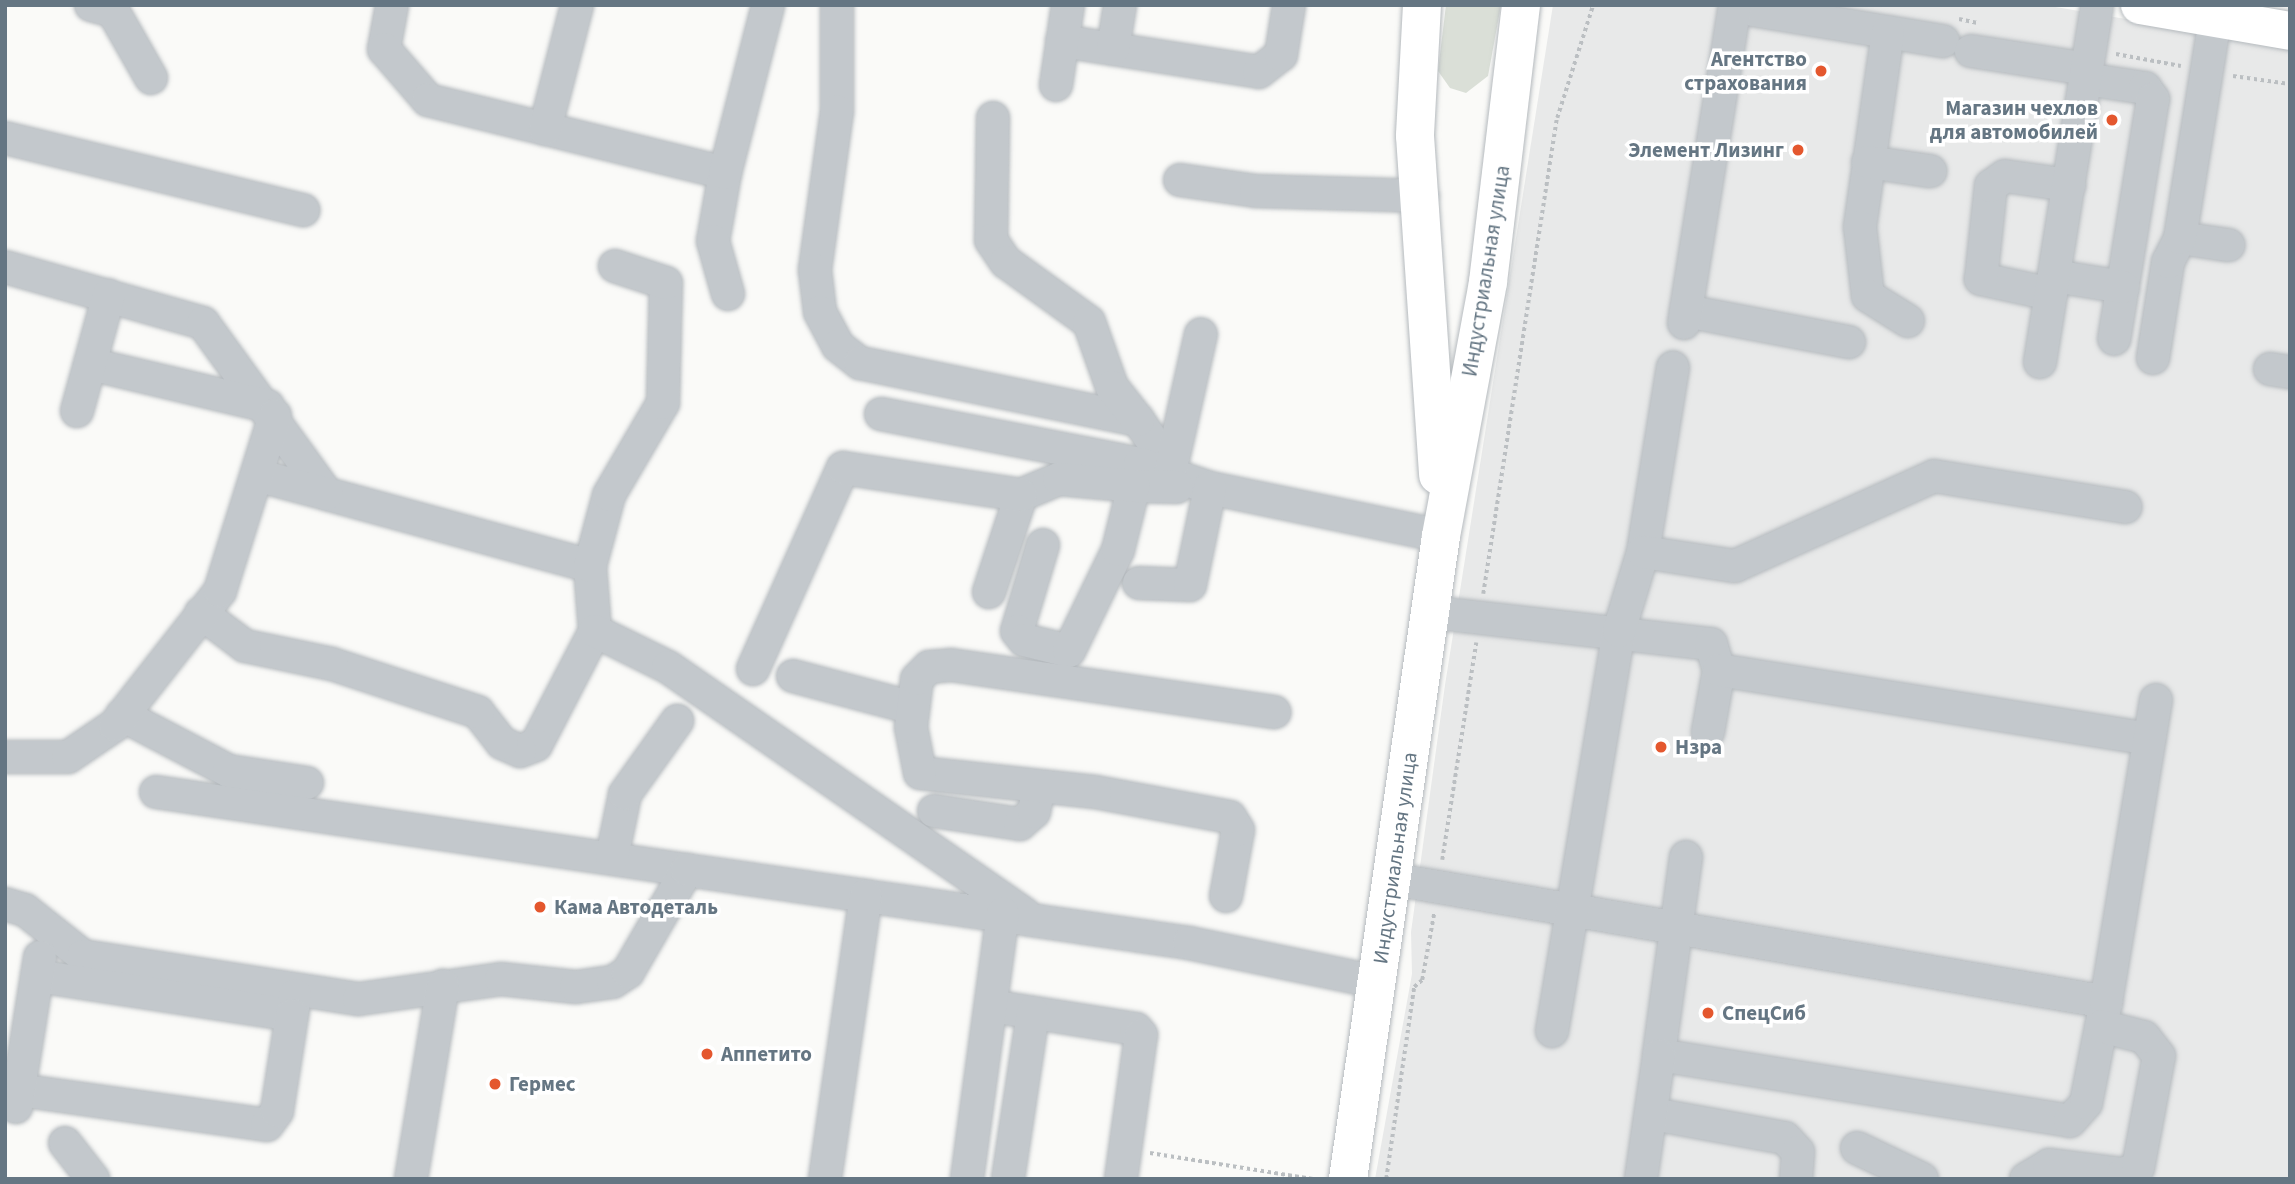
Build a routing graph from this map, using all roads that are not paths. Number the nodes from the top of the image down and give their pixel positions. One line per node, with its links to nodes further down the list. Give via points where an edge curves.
1 (391, 5): 23 (lane, via 384,49 417,93)
2 (576, 5): 23 (lane)
3 (768, 5): 27 (lane)
4 (837, 5): 51 (lane, via 836,111 815,270 820,313 838,345 860,363)
5 (1068, 5): 17 (lane)
6 (1119, 5): 18 (lane)
7 (1289, 5): 18 (lane, via 1281,55 1259,72)
8 (1422, 5): 30 (main road, Индустриальная улица, via 1415,136)
9 (1521, 5): 59 (main road, Индустриальная улица, via 1488,282)
10 (2097, 5): 19 (lane)
11 (2140, 5): 14 (main road)
12 (1735, 6): 16 (lane); 43 (lane, via 1685,317)
13 (107, 7): 20 (lane)
14 (2215, 19): 15 (main road); 32 (lane)
15 (2290, 31)
16 (1888, 32): 19 (lane); 25 (lane)
17 (1062, 41): 18 (lane); 21 (lane)
18 (1112, 49)
19 (2086, 74): 29 (lane); 37 (lane, via 2146,88 2153,99)
20 (151, 78)
21 (1056, 85)
22 (993, 118): 51 (lane, via 992,240 1006,262 1089,322 1112,387)
23 (545, 130): 27 (lane)
24 (5, 138): 31 (lane)
25 (1868, 162): 26 (lane); 40 (lane, via 1860,227 1868,296)
26 (1930, 171)
27 (725, 173): 39 (lane, via 713,241)
28 (1180, 180): 30 (lane, via 1256,191)
29 (2069, 185): 36 (lane); 36 (lane, via 2005,176 1991,186 1981,279)
30 (1423, 196): 59 (main road, Индустриальная улица)
31 (303, 210)
32 (2180, 237): 33 (lane); 44 (lane, via 2168,262)
33 (2228, 245)
34 (615, 266): 62 (lane, via 666,283 663,403 609,495)
35 (5, 267): 38 (lane)
36 (2053, 285): 37 (lane); 45 (lane)
37 (2123, 287): 42 (lane)
38 (109, 295): 46 (lane); 49 (lane, via 203,324)
39 (728, 295)
40 (1908, 321)
41 (1201, 334): 52 (lane)
42 (2114, 339)
43 (1849, 342)
44 (2153, 358)
45 (2040, 362)
46 (90, 364): 48 (lane); 49 (lane)
47 (1673, 366): 61 (lane)
48 (77, 411)
49 (272, 411): 53 (lane); 56 (lane)
50 (881, 414): 52 (lane)
51 (1138, 420): 52 (lane)
52 (1174, 472): 55 (lane)
53 (260, 476): 56 (lane); 66 (lane, via 228,576)
54 (1134, 486): 55 (lane); 57 (lane, via 1059,479); 60 (lane, via 1118,550 1078,645 1069,651 1024,640 1017,631)
55 (1210, 488): 59 (lane); 63 (lane, via 1190,585)
56 (327, 494): 62 (lane)
57 (1021, 495): 64 (lane); 69 (lane, via 843,468)
58 (2126, 507): 61 (lane, via 1934,476 1735,566)
59 (1441, 536): 65 (main road, Индустриальная улица)
60 (1043, 545)
61 (1643, 552): 68 (lane)
62 (590, 566): 67 (lane)
63 (1139, 583)
64 (989, 592)
65 (1429, 612): 68 (lane); 89 (main road, Индустриальная улица)
66 (201, 613): 67 (lane, via 246,646 332,664 478,712 502,743 520,751 536,745); 75 (lane)
67 (595, 631): 85 (lane, via 668,667)
68 (1619, 631): 70 (lane, via 1711,644); 93 (lane)
69 (753, 669)
70 (1719, 670): 77 (lane); 78 (lane)
71 (793, 676): 73 (lane)
72 (2156, 700): 78 (lane)
73 (913, 708): 74 (lane, via 917,679 940,665); 80 (lane)
74 (1275, 712)
75 (122, 715): 79 (lane, via 92,746 68,757); 81 (lane, via 229,771)
76 (677, 721): 86 (lane, via 625,794)
77 (1708, 733)
78 (2149, 739): 103 (lane)
79 (5, 757)
80 (920, 773): 82 (lane); 84 (lane)
81 (307, 783)
82 (1038, 791): 84 (lane, via 1034,813 1020,824); 91 (lane, via 1095,792 1230,817 1238,830)
83 (156, 792): 86 (lane)
84 (934, 811): 85 (lane)
85 (916, 836): 94 (lane)
86 (612, 856): 88 (lane)
87 (1686, 857): 96 (lane)
88 (687, 870): 90 (lane); 99 (lane, via 628,972 613,982 576,987 516,979)
89 (1392, 879): 93 (lane); 98 (main road, Индустриальная улица)
90 (866, 896): 94 (lane); 112 (lane)
91 (1226, 896)
92 (5, 904): 95 (lane, via 25,910)
93 (1572, 914): 96 (lane); 104 (lane)
94 (1017, 916): 98 (lane); 101 (lane)
95 (45, 928): 97 (lane); 100 (lane, via 83,956)
96 (1675, 931): 103 (lane); 105 (lane)
97 (37, 976): 100 (lane); 100 (lane, via 18,1099 267,1125 277,1111)
98 (1378, 982): 115 (main road, Индустриальная улица)
99 (443, 986): 100 (lane); 111 (lane)
100 (294, 1003)
101 (990, 1006): 102 (lane); 113 (lane)
102 (1033, 1013): 109 (lane, via 1136,1029 1141,1035); 114 (lane)
103 (2103, 1014): 105 (lane, via 2086,1103 2070,1121); 119 (lane, via 2144,1037 2159,1056 2138,1168 2123,1174 2049,1165)
104 (1552, 1031)
105 (1659, 1055): 106 (lane)
106 (1653, 1114): 116 (lane); 117 (lane, via 1785,1138 1798,1152)
107 (65, 1143): 110 (lane)
108 (1857, 1148): 118 (lane)
109 (1123, 1164)
110 (93, 1179)
111 (411, 1179)
112 (825, 1179)
113 (967, 1179)
114 (1008, 1179)
115 (1348, 1179)
116 (1641, 1179)
117 (1796, 1179)
118 (1922, 1179)
119 (2026, 1179)

